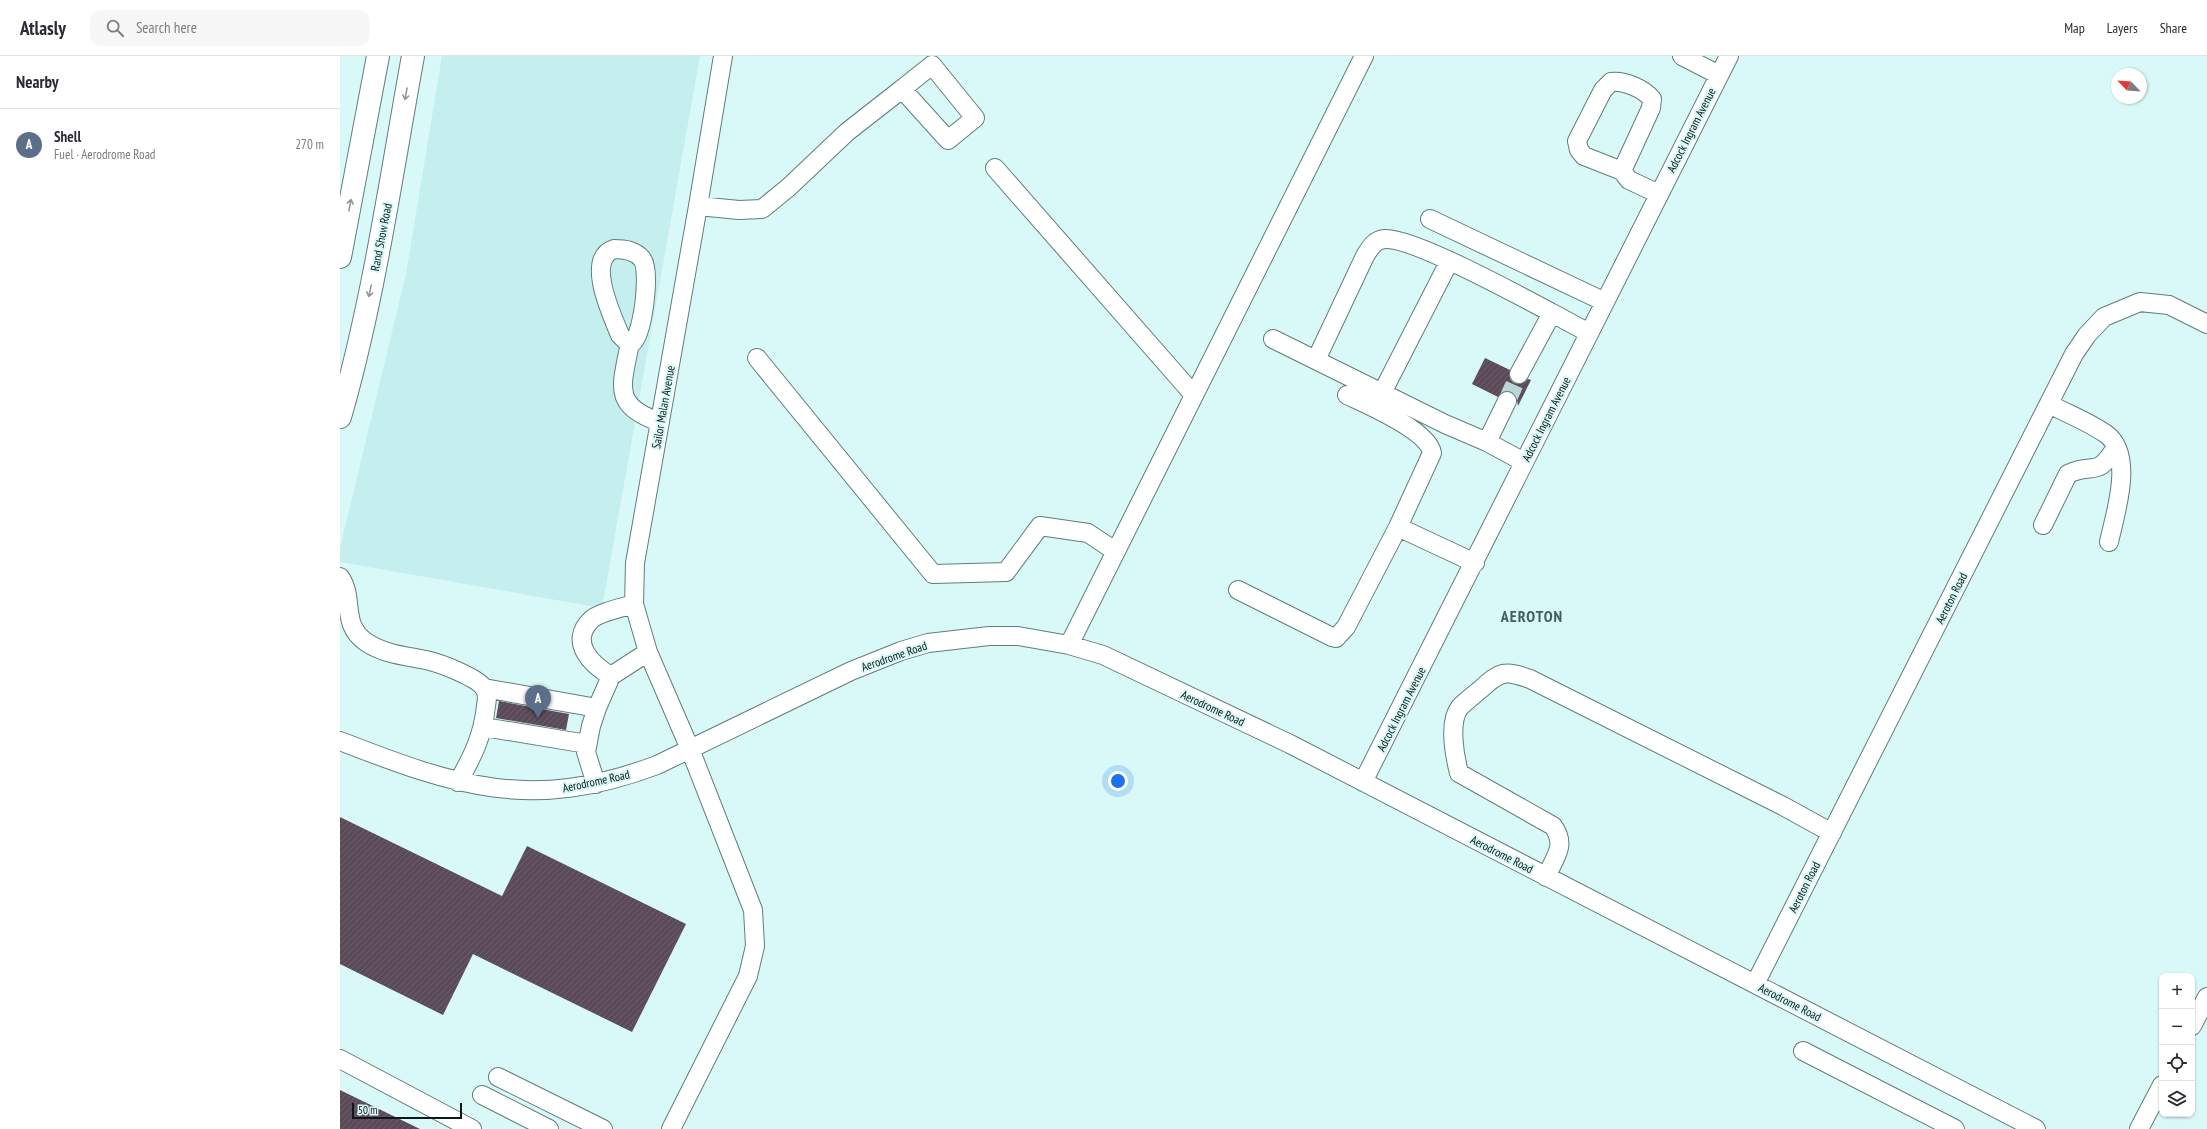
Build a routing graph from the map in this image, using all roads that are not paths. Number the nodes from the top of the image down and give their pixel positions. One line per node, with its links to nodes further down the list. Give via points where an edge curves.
1 (378, 56): 14 (main road, one-way to 1)
2 (413, 56): 30 (main road, Rand Show Road, one-way to 30, via 382,234)
3 (723, 56): 12 (street, Sailor Malan Avenue)
4 (1364, 56): 26 (street)
5 (1682, 56): 7 (street)
6 (1728, 56): 7 (street, Adcock Ingram Avenue)
7 (1719, 74): 11 (street, Adcock Ingram Avenue)
8 (902, 89): 12 (street, via 846,132 789,187 762,208 739,210)
9 (995, 168): 26 (street)
10 (1622, 171): 10 (street, via 1651,108 1652,99 1646,92 1616,81 1611,82 1604,90 1577,141 1584,156); 11 (street, via 1629,180)
11 (1659, 194): 16 (street, Adcock Ingram Avenue)
12 (698, 206): 31 (street, Sailor Malan Avenue)
13 (1430, 219): 16 (street)
14 (340, 258)
15 (1448, 262): 17 (street); 23 (street, via 1392,239 1376,242 1365,256); 25 (street)
16 (1605, 302): 19 (street, Adcock Ingram Avenue)
17 (1552, 313): 19 (street); 24 (street)
18 (2207, 324): 29 (street, Aeroton Road, via 2169,305 2140,302 2104,317 2074,354)
19 (1589, 333): 34 (street, Adcock Ingram Avenue)
20 (1272, 339): 23 (street)
21 (630, 343): 21 (street, via 634,342 638,335 646,288 646,266 643,259 635,253 614,249 601,259 601,277 620,335); 31 (street, via 622,381 624,395 631,408 639,414)
22 (757, 358): 38 (street, via 933,574 1006,572 1040,526 1088,533)
23 (1316, 360): 25 (street)
24 (1519, 374)
25 (1382, 393): 32 (street)
26 (1194, 394): 38 (street)
27 (1347, 395): 36 (street, via 1404,424 1431,448 1430,457)
28 (1507, 401): 32 (street)
29 (2049, 404): 33 (street, via 2107,435); 55 (street, Aeroton Road)
30 (340, 416)
31 (660, 422): 42 (street, Sailor Malan Avenue, via 635,563)
32 (1487, 442): 34 (street)
33 (2116, 447): 35 (street, via 2108,461 2099,468 2076,470 2068,474); 37 (street, via 2122,466 2121,486)
34 (1524, 462): 39 (street, Adcock Ingram Avenue)
35 (2043, 525)
36 (1398, 527): 39 (street); 41 (street, via 1341,635 1336,638)
37 (2109, 542)
38 (1115, 551): 43 (street)
39 (1475, 563): 53 (street, Adcock Ingram Avenue)
40 (340, 577): 46 (street, via 345,586 350,623 366,642 395,654 439,664 466,676)
41 (1238, 590)
42 (634, 604): 44 (street, Sailor Malan Avenue); 45 (street, via 591,619 585,628 582,641 584,653 596,668)
43 (1069, 645): 51 (street, Aerodrome Road, via 1018,636 989,636 928,643 878,659); 53 (street, Aerodrome Road, via 1103,655 1145,674)
44 (648, 652): 45 (street); 51 (street, Sailor Malan Avenue)
45 (611, 676): 47 (street)
46 (484, 688): 47 (street); 48 (street, via 487,696)
47 (597, 708): 50 (street)
48 (484, 727): 50 (street); 52 (street, via 474,754)
49 (340, 741): 52 (street, Aerodrome Road)
50 (587, 744): 54 (street, via 586,752)
51 (690, 749): 54 (street, Aerodrome Road, via 626,776); 68 (street, Sailor Malan Avenue, via 754,910 755,946 748,976)
52 (458, 782): 54 (street, Aerodrome Road, via 510,791 545,791)
53 (1363, 782): 56 (street, Aerodrome Road)
54 (596, 784)
55 (1832, 833): 56 (street, via 1530,679 1511,672 1495,675 1459,708 1454,724 1454,754 1457,767 1459,773 1552,826 1560,836 1561,845); 57 (street, Aeroton Road)
56 (1546, 877): 57 (street, Aerodrome Road)
57 (1755, 984): 70 (street, Aerodrome Road)
58 (2207, 997): 59 (street)
59 (2195, 1020)
60 (1803, 1051): 69 (street)
61 (340, 1059): 65 (street)
62 (498, 1077): 67 (street)
63 (2159, 1091): 71 (street)
64 (482, 1095): 66 (street)
65 (472, 1129)
66 (549, 1129)
67 (603, 1129)
68 (671, 1129)
69 (1955, 1129)
70 (2036, 1129)
71 (2139, 1129)

